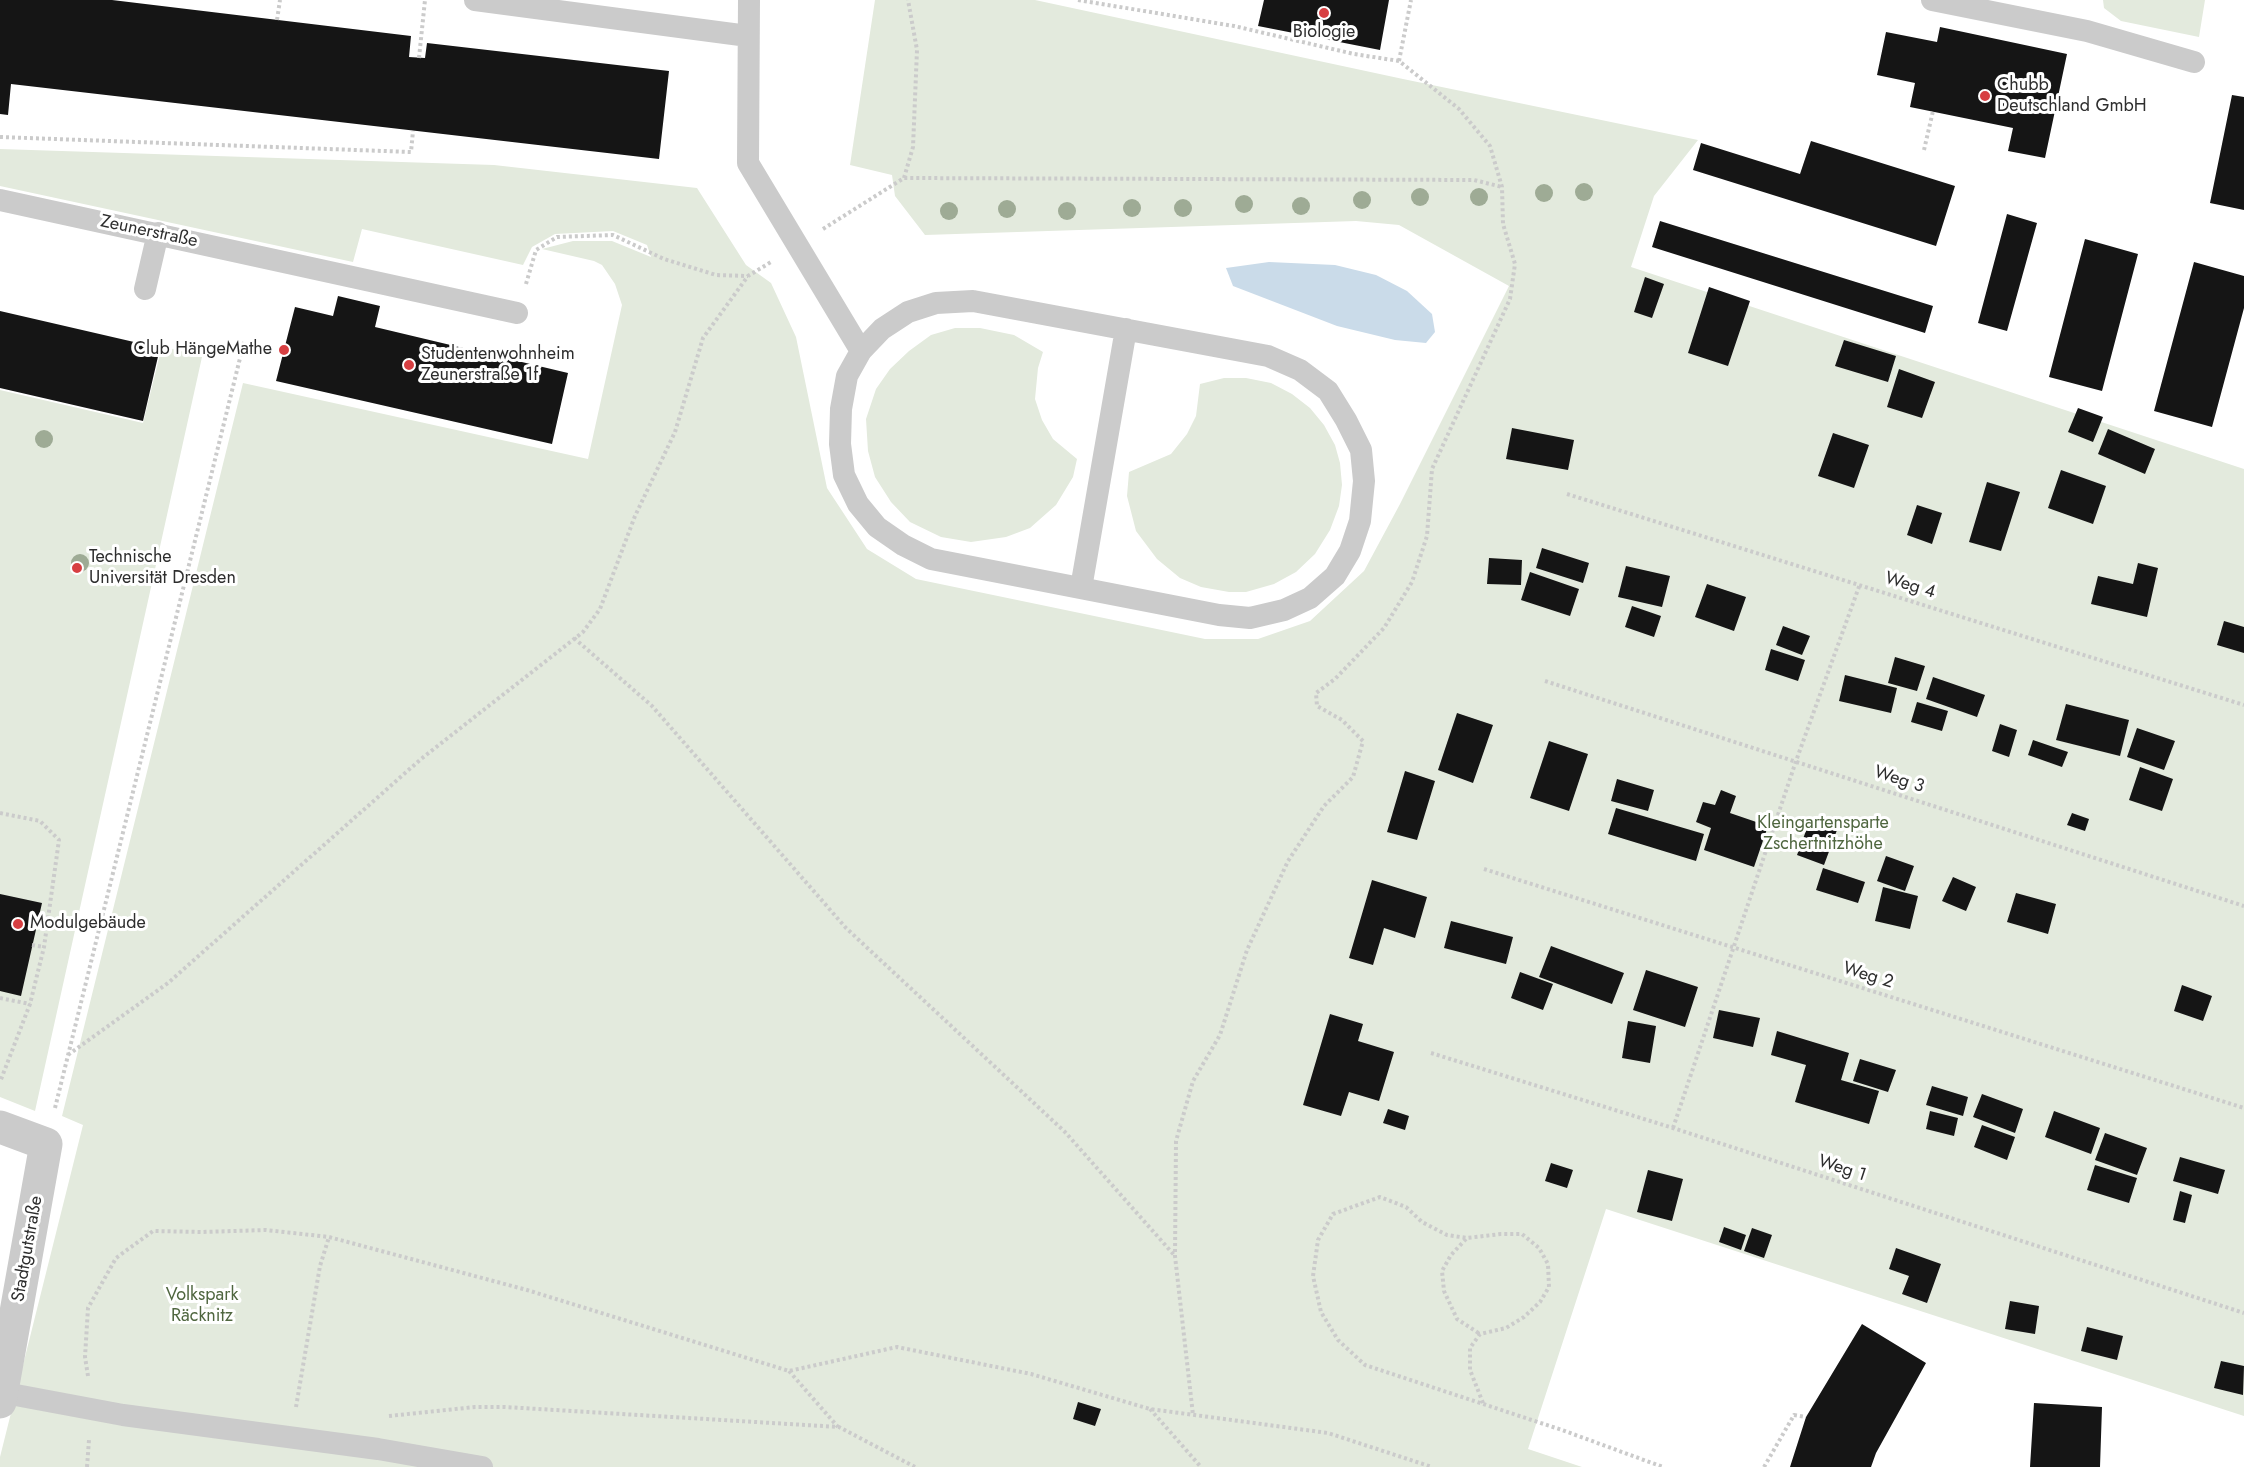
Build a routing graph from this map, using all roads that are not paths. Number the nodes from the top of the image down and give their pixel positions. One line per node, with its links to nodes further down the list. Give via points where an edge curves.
1 (476, 0): 4 (lane)
2 (749, 0): 4 (lane)
3 (1932, 0): 5 (lane, via 2087,31)
4 (748, 36): 11 (lane, via 748,163)
5 (2194, 62)
6 (0, 200): 7 (lane, Zeunerstraße)
7 (158, 234): 8 (lane); 9 (lane, Zeunerstraße)
8 (145, 289)
9 (517, 313)
10 (1126, 329): 11 (lane, via 973,301 936,303 908,312 882,329); 12 (lane); 12 (lane, via 1268,356 1300,370 1328,391 1361,450 1364,481 1360,521 1350,551 1335,576 1310,598 1273,613 1250,618 1219,615)
11 (861, 351): 12 (lane, via 847,376 840,444 844,475 858,504 877,527 930,559)
12 (1081, 588)
13 (0, 1127): 14 (street, Stadtgutstraße, via 46,1144)
14 (1, 1395): 15 (lane)
15 (482, 1467)

